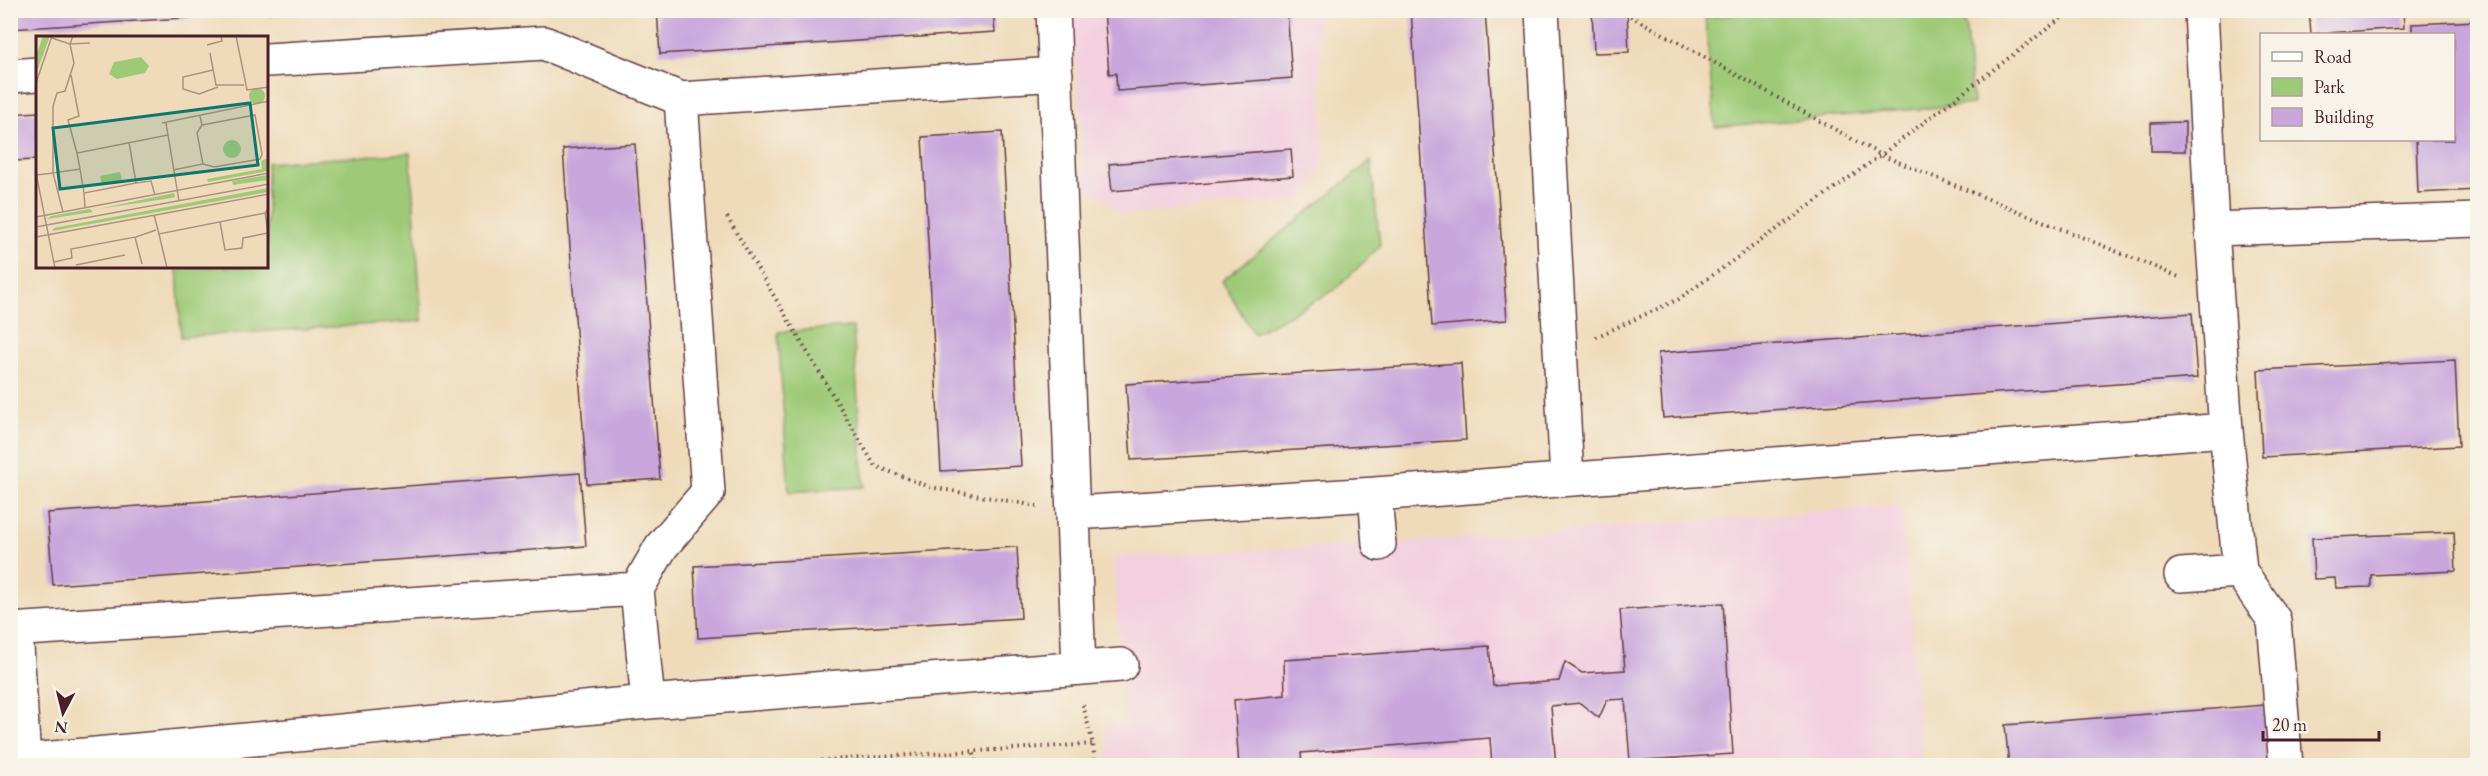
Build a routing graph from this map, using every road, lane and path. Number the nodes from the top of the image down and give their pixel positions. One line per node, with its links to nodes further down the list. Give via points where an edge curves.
1 (1053, 10): 8 (lane)
2 (1542, 10): 16 (lane)
3 (1620, 10): 11 (path)
4 (2072, 10): 11 (path)
5 (2200, 10): 14 (lane)
6 (268, 60): 10 (lane, via 544,43)
7 (36, 74): 9 (lane)
8 (1056, 74): 10 (lane); 20 (lane)
9 (10, 76)
10 (681, 99): 24 (lane, via 708,492 661,547)
11 (1881, 155): 15 (path); 16 (path, via 1678,299)
12 (720, 207): 20 (path, via 875,466 930,487)
13 (2478, 220): 14 (lane)
14 (2212, 229): 15 (lane)
15 (2218, 293): 17 (lane)
16 (1560, 354): 18 (lane)
17 (2226, 430): 18 (lane); 22 (lane)
18 (1568, 479): 19 (lane)
19 (1375, 494): 20 (lane); 21 (lane)
20 (1074, 513): 27 (lane)
21 (1379, 544)
22 (2240, 571): 23 (lane); 35 (lane, via 2274,620)
23 (2181, 575)
24 (637, 589): 25 (lane); 28 (lane)
25 (13, 630): 31 (lane)
26 (1121, 665): 27 (lane)
27 (1079, 668): 28 (lane); 29 (path)
28 (648, 702): 31 (lane)
29 (1093, 744): 30 (path); 34 (path)
30 (974, 753): 32 (path); 33 (path)
31 (17, 762)
32 (731, 765)
33 (975, 765)
34 (1095, 765)
35 (2286, 765)

